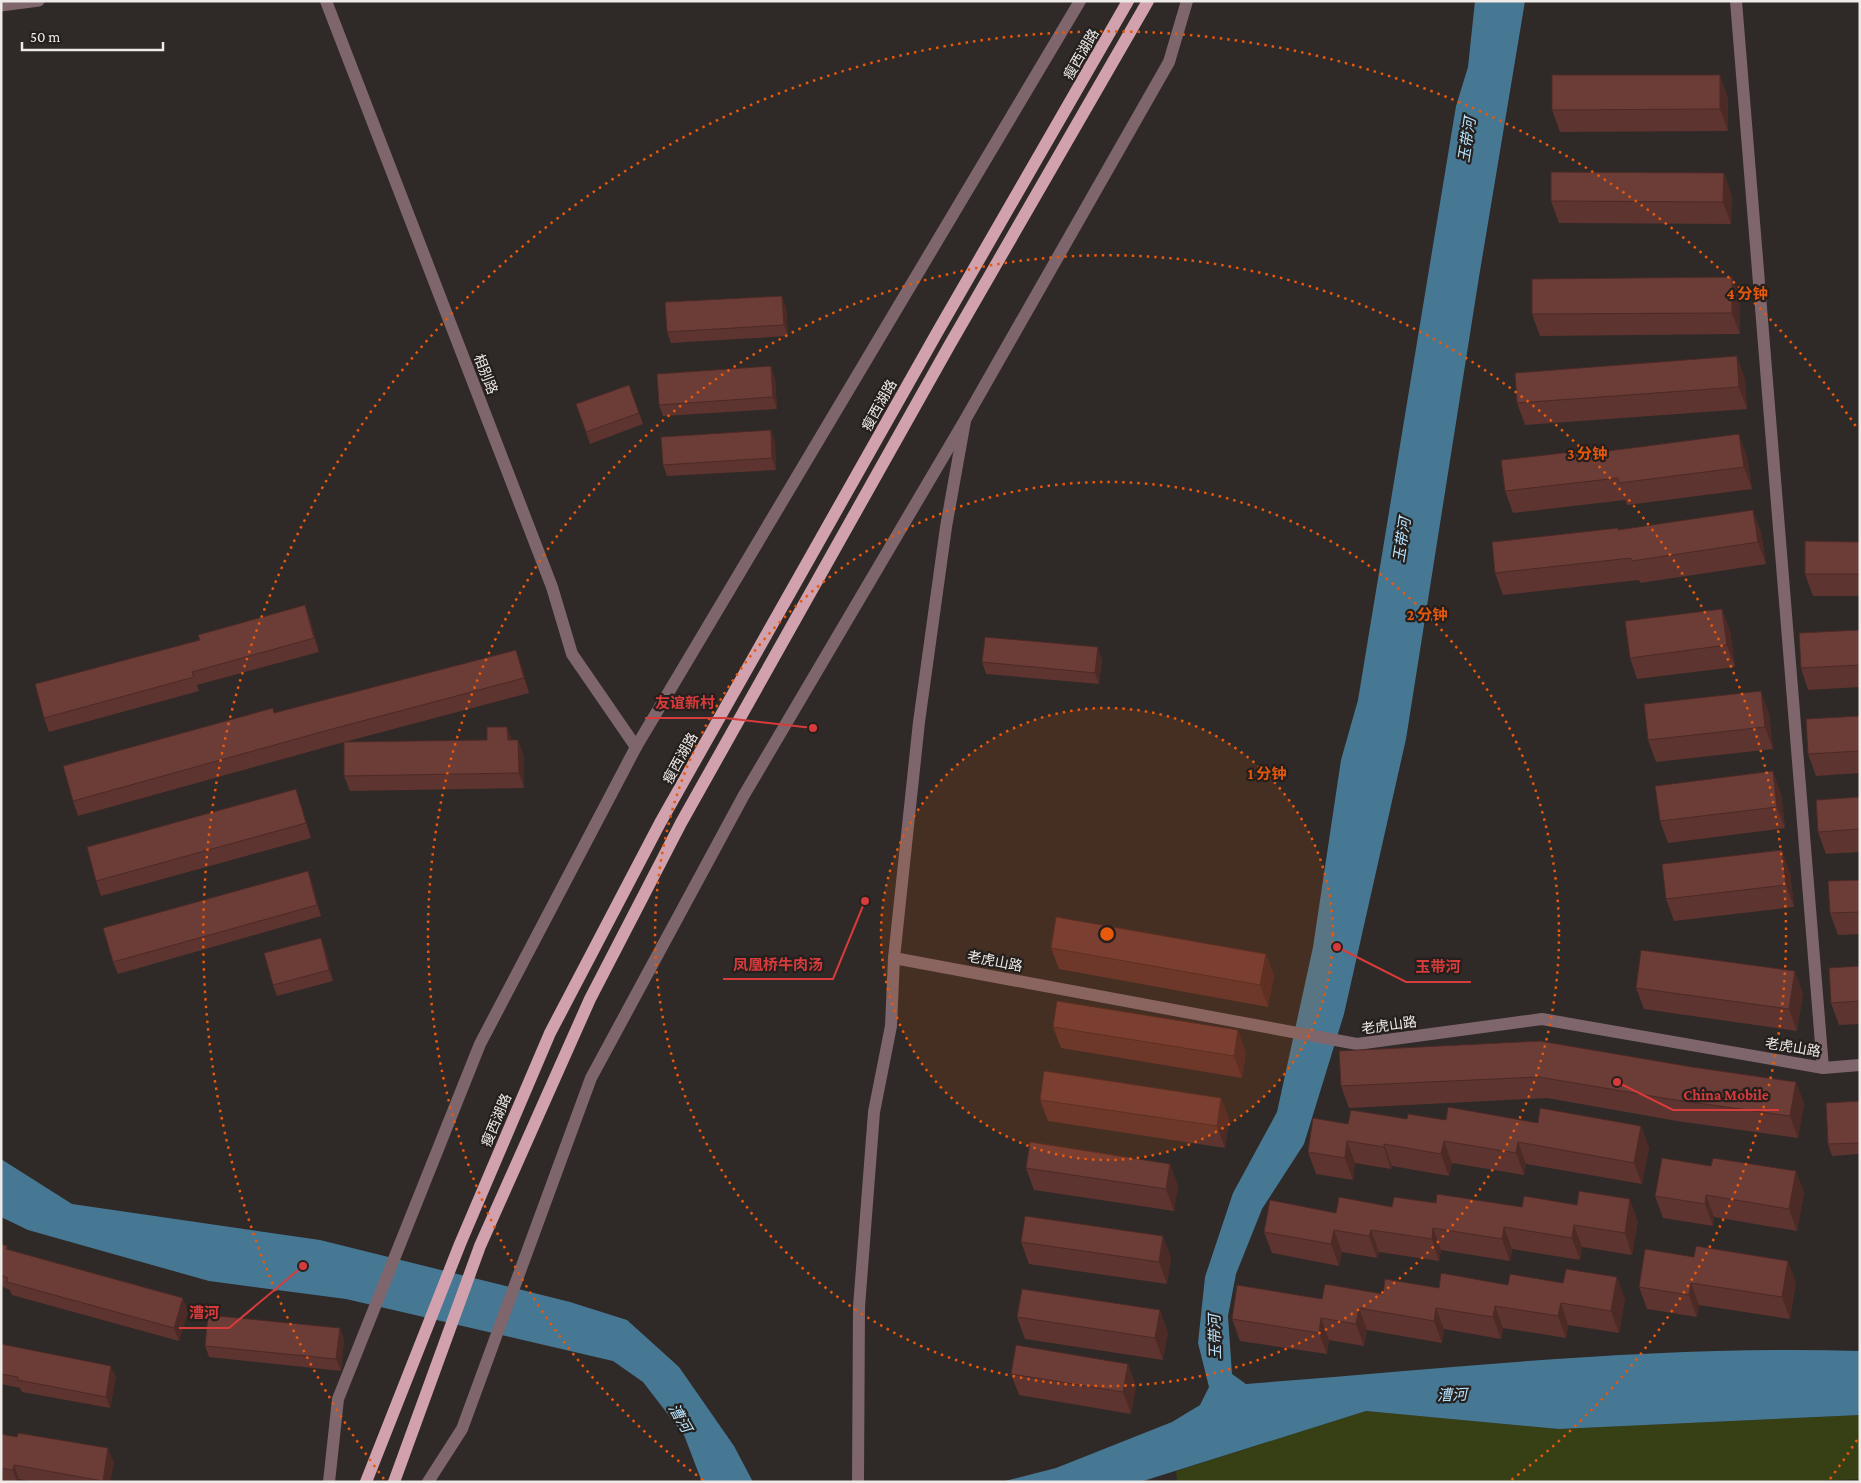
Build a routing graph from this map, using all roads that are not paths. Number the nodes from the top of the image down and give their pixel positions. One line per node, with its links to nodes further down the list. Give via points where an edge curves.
1 (39, 1): 8 (street)
2 (326, 1): 10 (street, 相别路, via 549,578 572,654)
3 (1080, 1): 10 (street)
4 (1128, 1): 15 (main road, 瘦西湖路, via 660,823 550,1032 420,1341)
5 (1148, 1): 16 (main road, via 949,346 682,824 590,999 480,1246)
6 (1187, 1): 9 (street, via 1169,62)
7 (1736, 1): 13 (street)
8 (4, 6)
9 (965, 420): 11 (street, via 918,722); 17 (street, via 744,795 592,1078 462,1429)
10 (636, 747): 14 (street, via 480,1044 338,1399)
11 (894, 958): 13 (street, 老虎山路, via 1357,1044 1542,1019); 18 (street, via 891,1026 874,1112 859,1307)
12 (1860, 1065): 13 (street, 老虎山路)
13 (1823, 1068)
14 (329, 1482)
15 (366, 1482)
16 (394, 1482)
17 (428, 1482)
18 (858, 1482)

